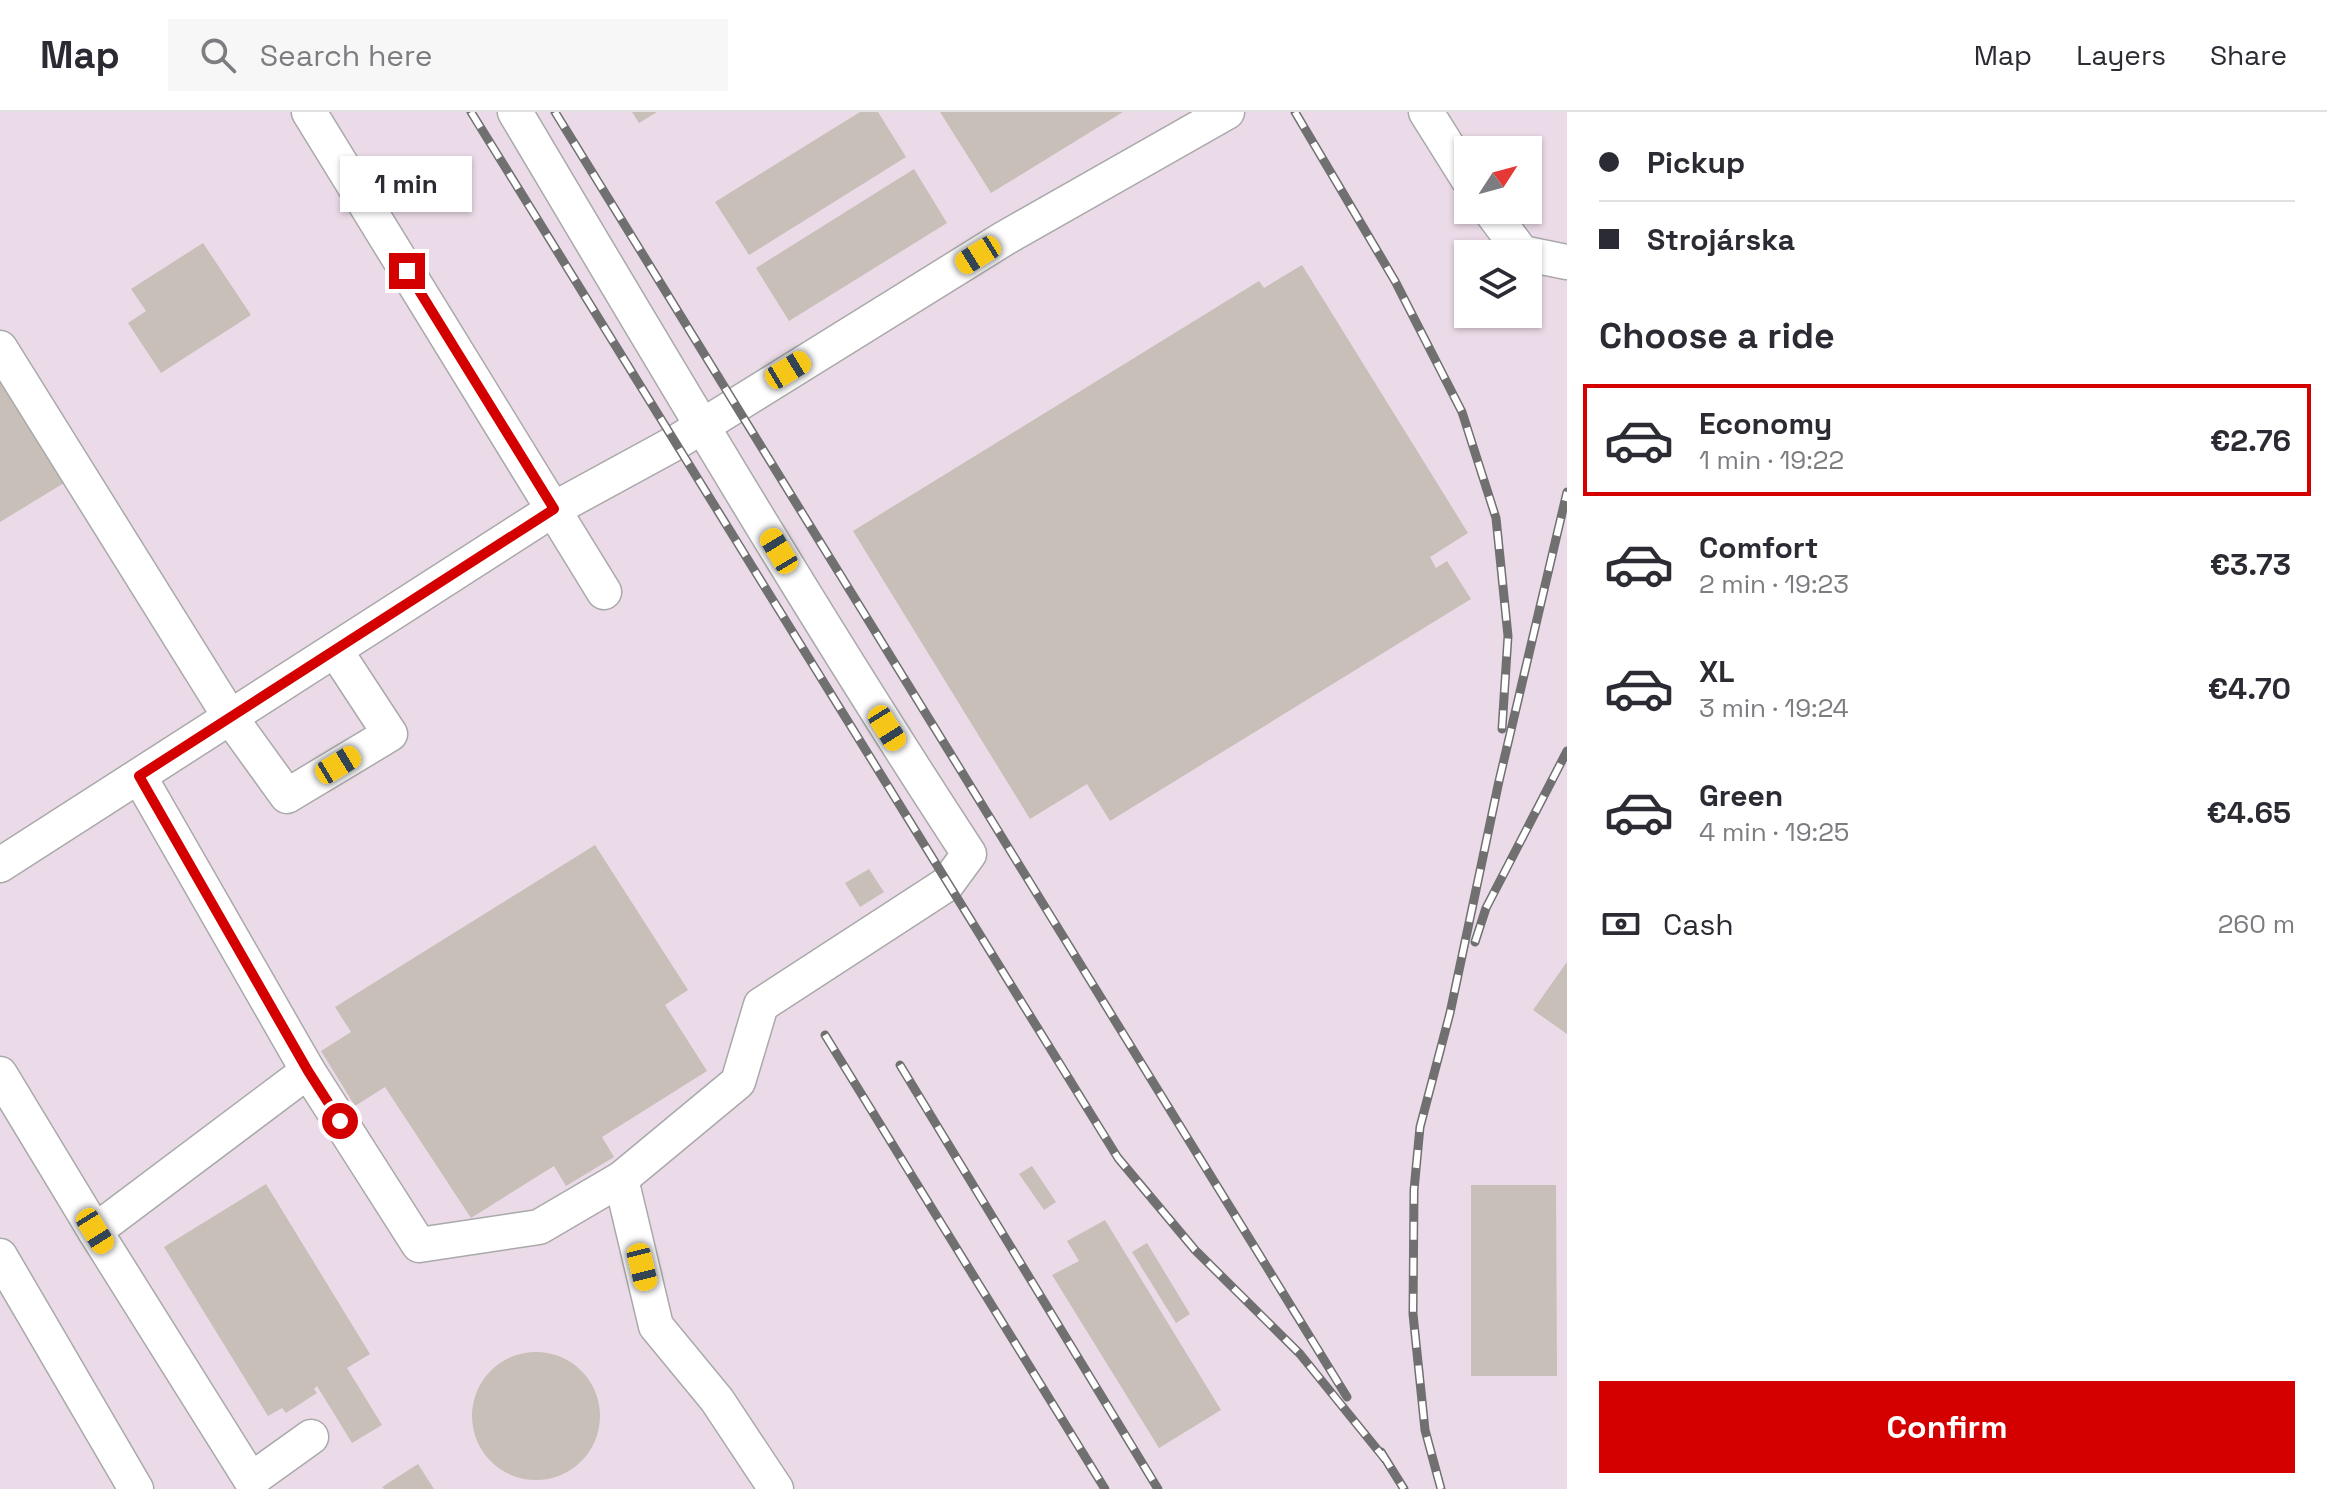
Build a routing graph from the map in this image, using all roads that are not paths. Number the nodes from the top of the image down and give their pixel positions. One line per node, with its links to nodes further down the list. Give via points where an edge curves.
1 (309, 112): 10 (street)
2 (515, 112): 9 (street)
3 (1227, 112): 9 (street, via 1005,238)
4 (1426, 112): 5 (street)
5 (1454, 157)
6 (1500, 224): 7 (street, via 1522,253)
7 (1567, 262)
8 (0, 348): 13 (street)
9 (701, 425): 10 (street); 18 (street, via 969,854 947,884 761,1005 738,1082)
10 (554, 509): 11 (street); 12 (street)
11 (604, 592)
12 (335, 650): 13 (street); 13 (street, via 390,734 287,796)
13 (230, 717): 14 (street)
14 (139, 776): 15 (street); 16 (street)
15 (0, 865)
16 (308, 1071): 18 (street, via 419,1245 539,1227); 19 (street)
17 (0, 1074): 19 (street)
18 (621, 1179): 23 (street, via 656,1326 717,1400)
19 (95, 1231): 21 (street, via 251,1480)
20 (0, 1256): 22 (street)
21 (311, 1437)
22 (136, 1489)
23 (776, 1489)

